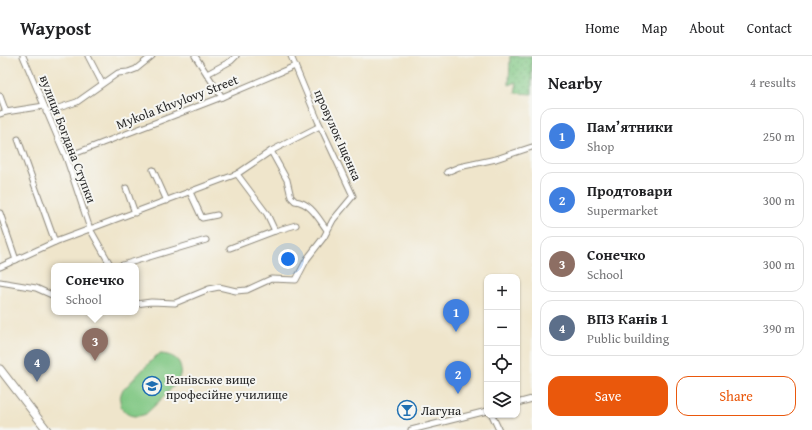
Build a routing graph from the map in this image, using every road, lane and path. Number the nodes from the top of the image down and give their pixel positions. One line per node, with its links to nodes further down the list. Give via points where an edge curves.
1 (23, 56): 12 (street, вулиця Богдана Ступки)
2 (88, 56): 9 (street)
3 (152, 56): 9 (street, via 136,69 118,73)
4 (195, 56): 8 (street)
5 (236, 56): 8 (street)
6 (291, 56): 7 (street, провулок Іщенка)
7 (295, 66): 11 (street, Mykola Khvylovy Street); 16 (street, провулок Іщенка)
8 (207, 74): 11 (street)
9 (102, 83): 14 (street, via 77,102)
10 (0, 96): 13 (street)
11 (222, 97): 20 (street, Mykola Khvylovy Street)
12 (44, 106): 13 (street); 14 (street, вулиця Богдана Ступки)
13 (6, 112): 15 (street)
14 (46, 112): 20 (street, вулиця Богдана Ступки)
15 (0, 114)
16 (320, 126): 19 (street); 32 (street, провулок Іщенка, via 354,196 333,220)
17 (18, 140): 35 (street)
18 (532, 147): 22 (street, via 496,159 459,166)
19 (271, 151): 23 (street); 32 (street, via 287,180 291,197 308,205)
20 (66, 157): 31 (street, вулиця Богдана Ступки)
21 (153, 170): 26 (street)
22 (447, 172)
23 (237, 174): 25 (street); 33 (street, via 267,214)
24 (126, 188): 28 (street)
25 (190, 192): 26 (street); 29 (street, via 202,218)
26 (167, 201): 28 (street)
27 (0, 213): 37 (street)
28 (135, 213): 31 (street)
29 (217, 215)
30 (296, 225): 33 (street)
31 (90, 229): 35 (street); 38 (street, вулиця Богдана Ступки)
32 (328, 230): 43 (street, провулок Іщенка, via 307,259 296,280 271,279 247,290 236,291 219,287 175,303)
33 (276, 231): 36 (street)
34 (206, 240): 39 (street)
35 (55, 242): 37 (street)
36 (230, 248)
37 (16, 260): 40 (street)
38 (109, 263)
39 (129, 263)
40 (0, 267)
41 (0, 282): 42 (street, via 36,288)
42 (51, 295)
43 (139, 304)
44 (0, 369): 50 (main road)
45 (532, 399): 46 (street)
46 (520, 402)
47 (484, 412): 49 (street)
48 (493, 418): 52 (street)
49 (419, 429): 51 (street)
50 (47, 430)
51 (411, 430)
52 (498, 430)

